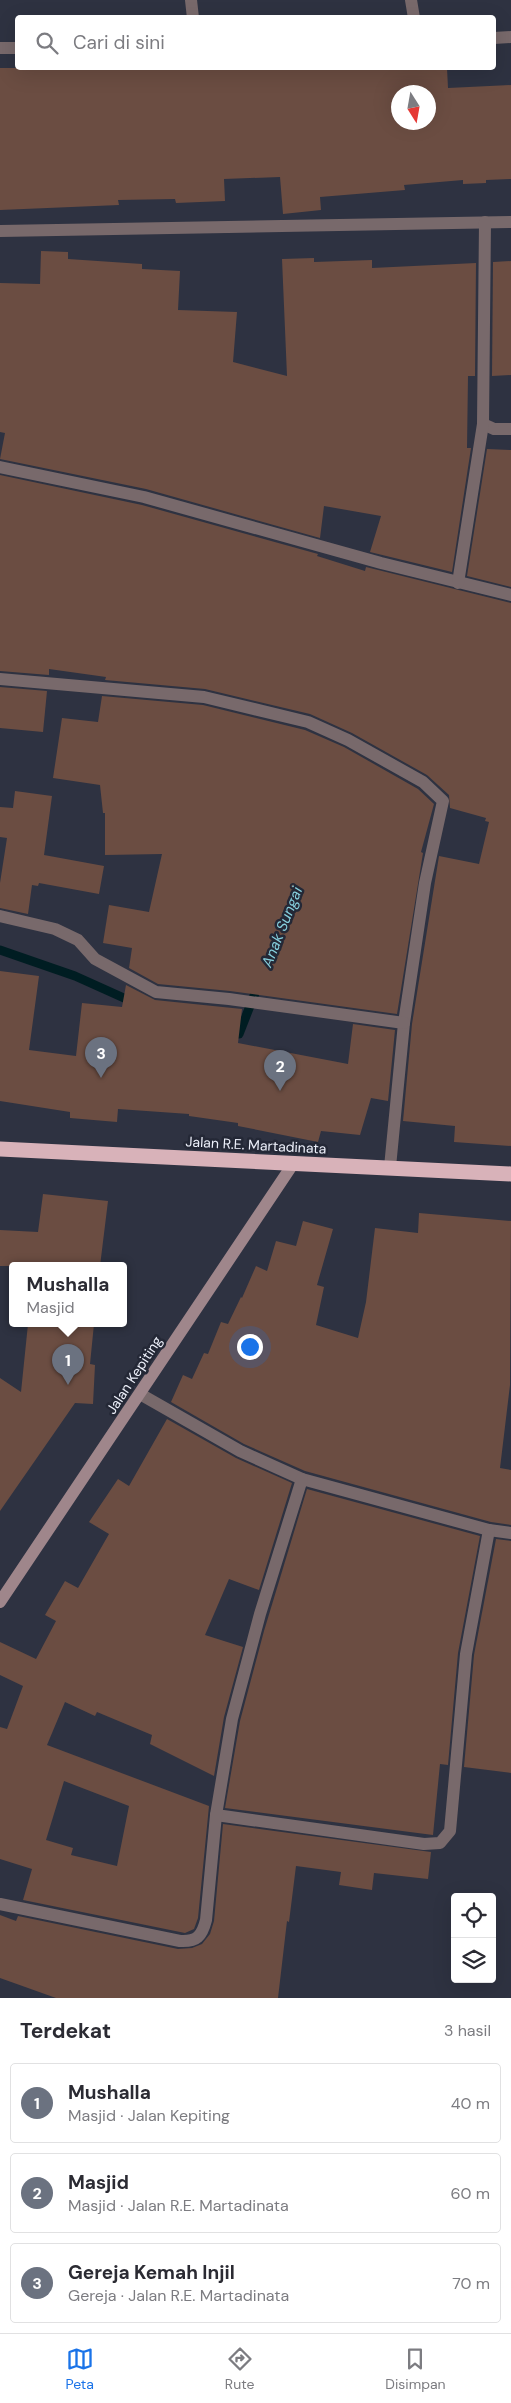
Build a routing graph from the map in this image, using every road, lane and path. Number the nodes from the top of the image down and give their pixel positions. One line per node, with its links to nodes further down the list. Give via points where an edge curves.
1 (191, 0): 3 (street)
2 (411, 0): 4 (street)
3 (193, 15)
4 (414, 15)
5 (511, 37): 6 (street)
6 (496, 38)
7 (0, 48): 8 (street)
8 (15, 48)
9 (485, 222): 10 (street); 11 (street); 12 (street)
10 (511, 222)
11 (0, 231)
12 (483, 424): 13 (street, via 494,429); 15 (street)
13 (511, 430)
14 (0, 467): 15 (street, via 144,497)
15 (458, 583): 16 (street)
16 (511, 595)
17 (0, 679): 19 (street, via 204,697 318,726 423,782 443,801 425,883)
18 (0, 916): 19 (street, via 54,929 78,940 95,959 156,992)
19 (404, 1024): 22 (street)
20 (0, 1149): 21 (highway, Jalan R.E. Martadinata)
21 (293, 1164): 22 (highway, Jalan R.E. Martadinata); 24 (main road, Jalan Kepiting)
22 (390, 1167): 23 (highway, Jalan R.E. Martadinata)
23 (511, 1174)
24 (140, 1394): 25 (street, via 240,1451); 28 (main road, Jalan Kepiting)
25 (302, 1479): 26 (street); 29 (street, via 260,1614 232,1719)
26 (489, 1530): 27 (street); 29 (street, via 466,1654 452,1822 446,1838 440,1843 424,1844)
27 (511, 1533)
28 (0, 1602)
29 (216, 1815): 30 (street, via 206,1920 203,1932 192,1942)
30 (0, 1904)

